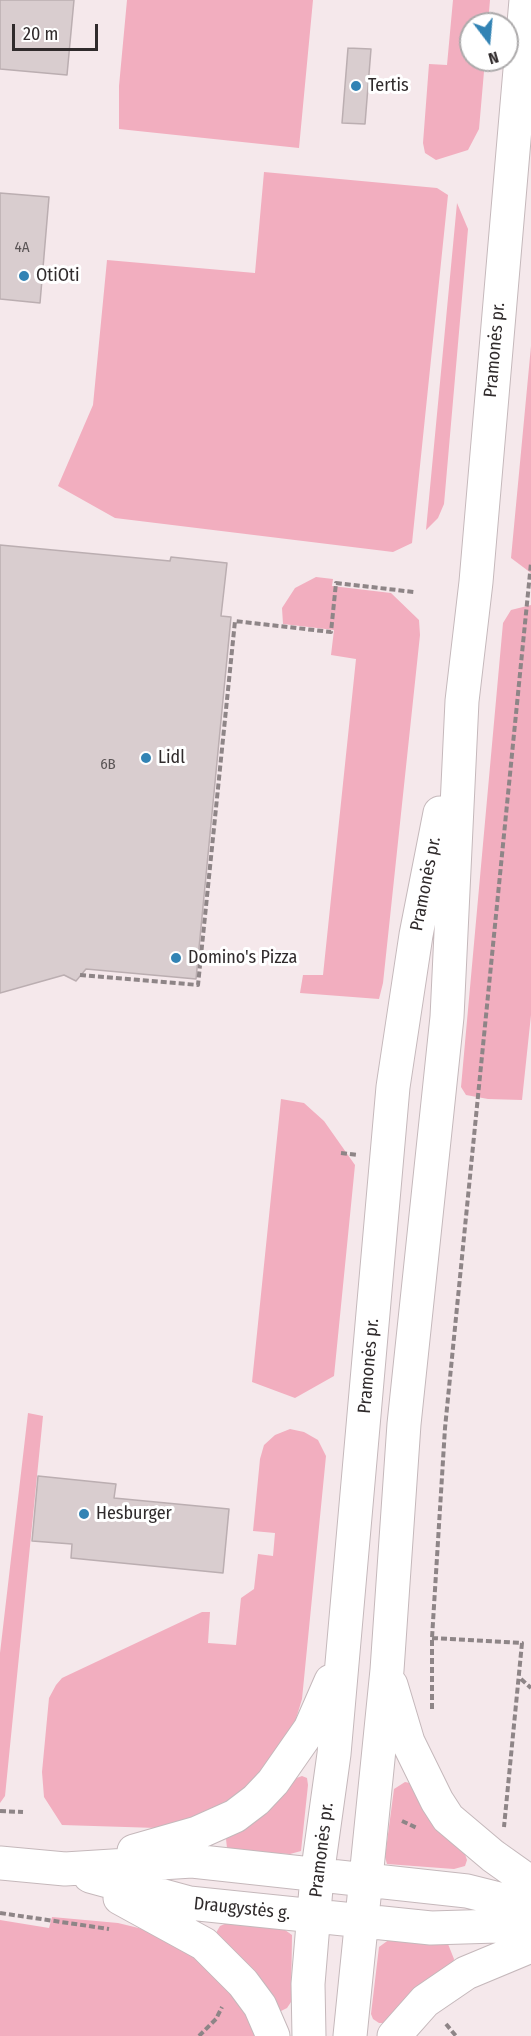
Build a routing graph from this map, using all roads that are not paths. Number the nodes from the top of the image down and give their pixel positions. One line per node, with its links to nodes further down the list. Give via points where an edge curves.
1 (526, 0): 2 (main road, Pramonės pr., via 476,582)
2 (462, 700): 3 (main road, Pramonės pr., via 416,935 393,1086); 4 (main road, Pramonės pr., via 447,1017 404,1424)
3 (343, 1655): 6 (main road, via 310,1729 256,1800 235,1816 197,1833); 7 (main road, Pramonės pr.)
4 (387, 1670): 8 (main road, Pramonės pr.); 9 (main road, via 408,1742 436,1801 448,1818)
5 (0, 1863): 6 (main road, Draugystės g.)
6 (65, 1869): 7 (main road, Draugystės g., via 192,1861); 11 (main road, Draugystės g., via 189,1903); 15 (main road, via 204,1944 243,1983 260,2006)
7 (317, 1876): 8 (main road, Draugystės g.); 11 (main road, Pramonės pr.)
8 (366, 1880): 10 (main road, Draugystės g., via 467,1891); 12 (main road, Pramonės pr.)
9 (531, 1882)
10 (531, 1907)
11 (314, 1917): 12 (main road, Draugystės g.); 16 (main road, Pramonės pr., via 308,1984)
12 (363, 1921): 13 (main road, Draugystės g., via 431,1929); 17 (main road, Pramonės pr.)
13 (531, 1924)
14 (531, 1946): 18 (main road, via 466,1973 425,2001)
15 (273, 2036)
16 (309, 2036)
17 (350, 2036)
18 (394, 2036)

